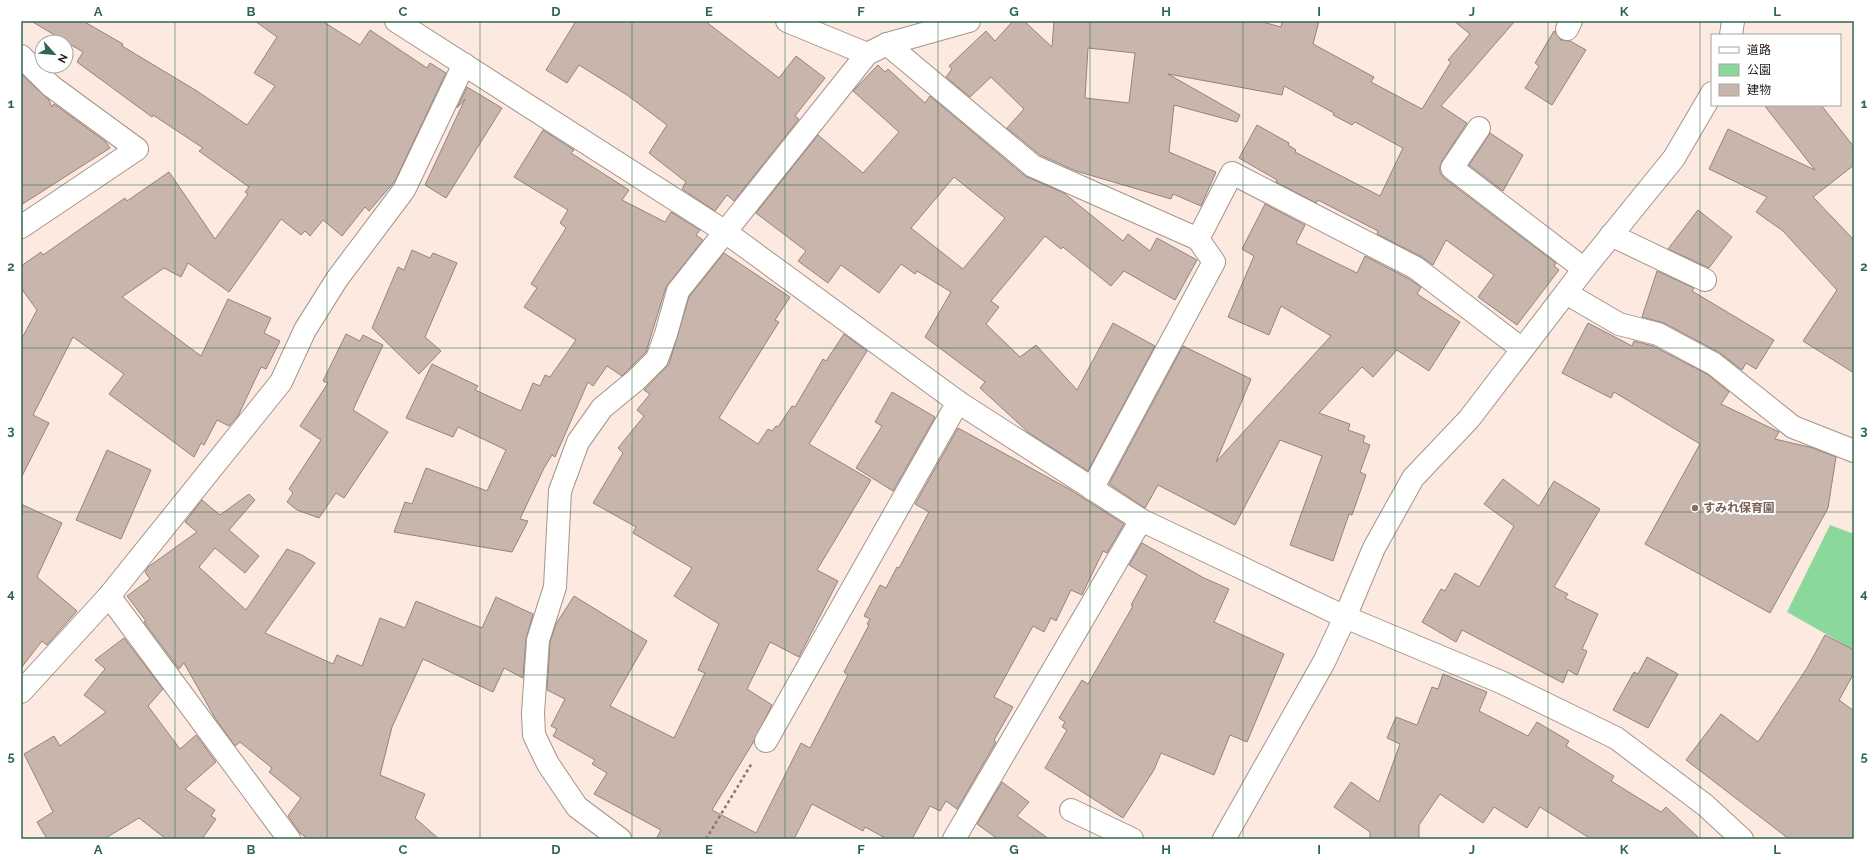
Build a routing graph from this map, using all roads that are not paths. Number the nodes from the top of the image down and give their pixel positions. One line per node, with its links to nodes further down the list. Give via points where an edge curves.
1 (396, 21): 9 (street)
2 (787, 21): 7 (street)
3 (969, 21): 6 (street)
4 (1732, 21): 5 (street)
5 (1731, 34)
6 (887, 44): 7 (street); 15 (street, via 1033,166)
7 (867, 54): 13 (street)
8 (21, 56): 12 (street, via 51,86 137,148)
9 (464, 64): 13 (street); 24 (street, via 404,190 337,279 305,330 281,382)
10 (1711, 94): 14 (street, via 1674,158)
11 (1479, 128): 16 (street, via 1452,168)
12 (21, 227)
13 (724, 231): 20 (street); 30 (street, via 678,291 657,359 602,408 578,442 560,491 555,587 538,640 534,735 548,764 576,807)
14 (1611, 234): 16 (street); 17 (street)
15 (1198, 239): 19 (street, via 1232,173 1416,268); 22 (street, via 1214,262)
16 (1584, 268): 18 (street)
17 (1705, 280)
18 (1566, 293): 19 (street); 21 (street, via 1620,324 1658,334 1714,364 1793,427)
19 (1522, 349): 25 (street, via 1468,419 1413,478 1374,548)
20 (958, 402): 22 (street); 27 (street)
21 (1854, 451)
22 (1092, 489): 23 (street)
23 (1141, 520): 25 (street); 31 (street)
24 (109, 596): 26 (street); 29 (street)
25 (1345, 617): 33 (street, via 1324,662); 34 (street, via 1503,683 1616,738 1705,805)
26 (21, 692)
27 (766, 741)
28 (1071, 810): 32 (street)
29 (289, 839)
30 (620, 839)
31 (954, 839)
32 (1132, 839)
33 (1224, 839)
34 (1742, 839)

